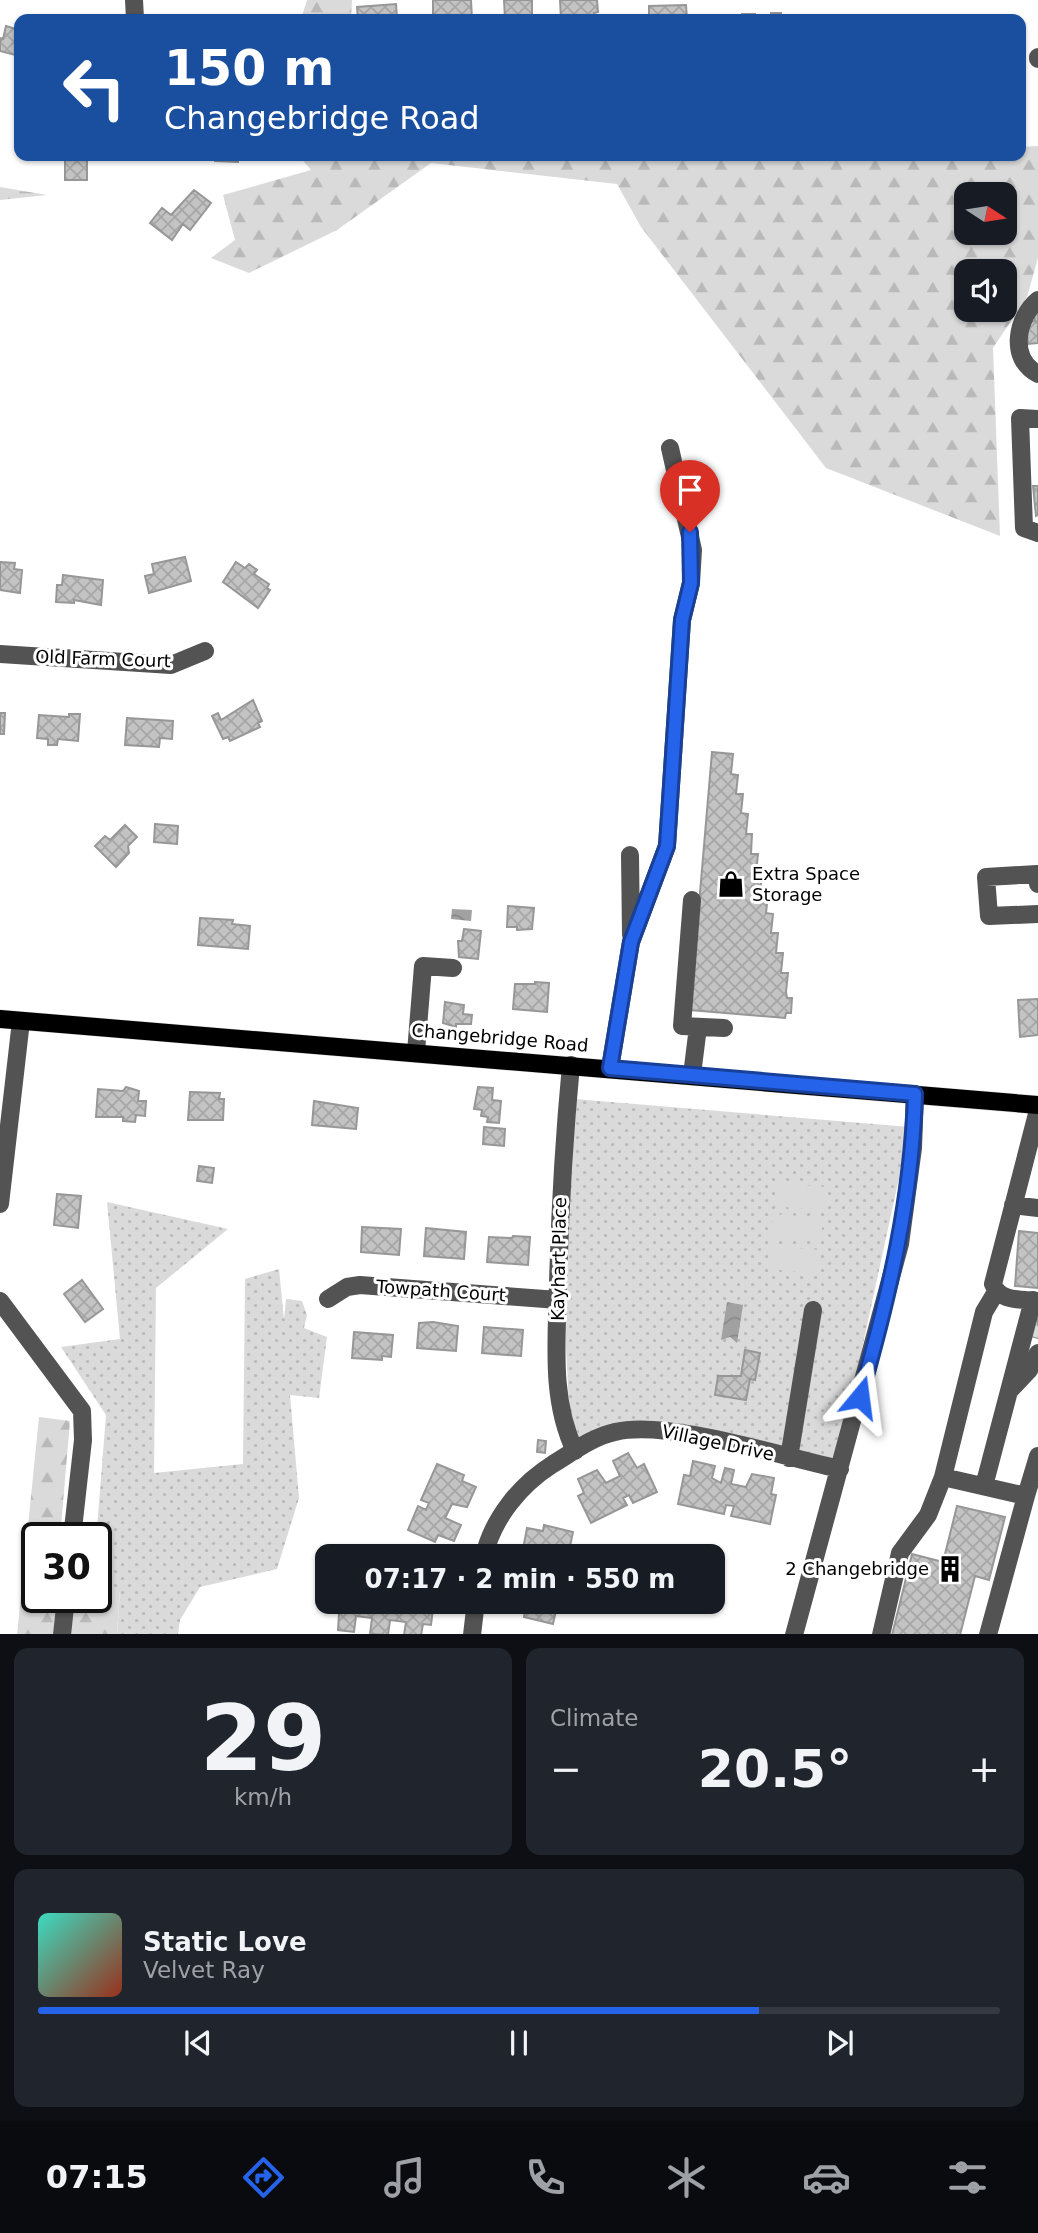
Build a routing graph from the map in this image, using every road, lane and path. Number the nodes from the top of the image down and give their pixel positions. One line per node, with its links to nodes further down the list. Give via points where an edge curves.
1 (1038, 300): 2 (street, via 1027,309 1020,338 1024,362)
2 (1038, 374)
3 (1029, 419): 5 (street)
4 (670, 448): 12 (street, via 690,532 691,583 682,620 667,846)
5 (1033, 527)
6 (205, 652): 7 (street, Old Farm Court, via 171,665)
7 (0, 654)
8 (630, 855): 12 (street)
9 (1038, 884): 11 (street, via 1037,874 986,877 989,916)
10 (692, 900): 16 (street, via 682,1026)
11 (1038, 914)
12 (631, 942): 20 (street)
13 (453, 968): 18 (street, via 423,965)
14 (0, 1019): 15 (main road, Changebridge Road)
15 (21, 1021): 18 (main road, Changebridge Road); 24 (street)
16 (698, 1027): 17 (street); 21 (street)
17 (724, 1028)
18 (416, 1052): 19 (main road, Changebridge Road)
19 (571, 1065): 20 (main road, Changebridge Road); 29 (street, Kayhart Place, via 561,1174)
20 (610, 1068): 21 (main road, Changebridge Road)
21 (692, 1075): 22 (main road, Changebridge Road)
22 (915, 1094): 23 (main road, Changebridge Road); 39 (street, via 900,1244)
23 (1038, 1107): 25 (street)
24 (0, 1204)
25 (1013, 1205): 26 (street); 27 (street, via 995,1273)
26 (1038, 1208)
27 (996, 1292): 30 (street); 40 (street, via 984,1312)
28 (328, 1298): 29 (street, Towpath Court, via 360,1285)
29 (558, 1300): 36 (street, Kayhart Place, via 560,1410)
30 (1036, 1300): 35 (street)
31 (0, 1301): 33 (street)
32 (813, 1310): 38 (street)
33 (7, 1326): 43 (street, via 82,1411)
34 (1036, 1345): 35 (street, via 1029,1370)
35 (1009, 1392): 41 (street)
36 (575, 1451): 38 (street, Village Drive, via 614,1432 643,1429); 44 (street, Village Drive, via 517,1495 494,1527)
37 (1038, 1456): 42 (street)
38 (789, 1458): 39 (street, Village Drive)
39 (840, 1469): 49 (street)
40 (943, 1477): 41 (street); 50 (street, via 928,1516 900,1553)
41 (984, 1486): 42 (street)
42 (1026, 1496): 51 (street)
43 (74, 1522)
44 (488, 1544)
45 (64, 1613): 47 (street)
46 (474, 1614): 48 (street)
47 (62, 1634)
48 (471, 1634)
49 (794, 1634)
50 (881, 1634)
51 (988, 1634)

